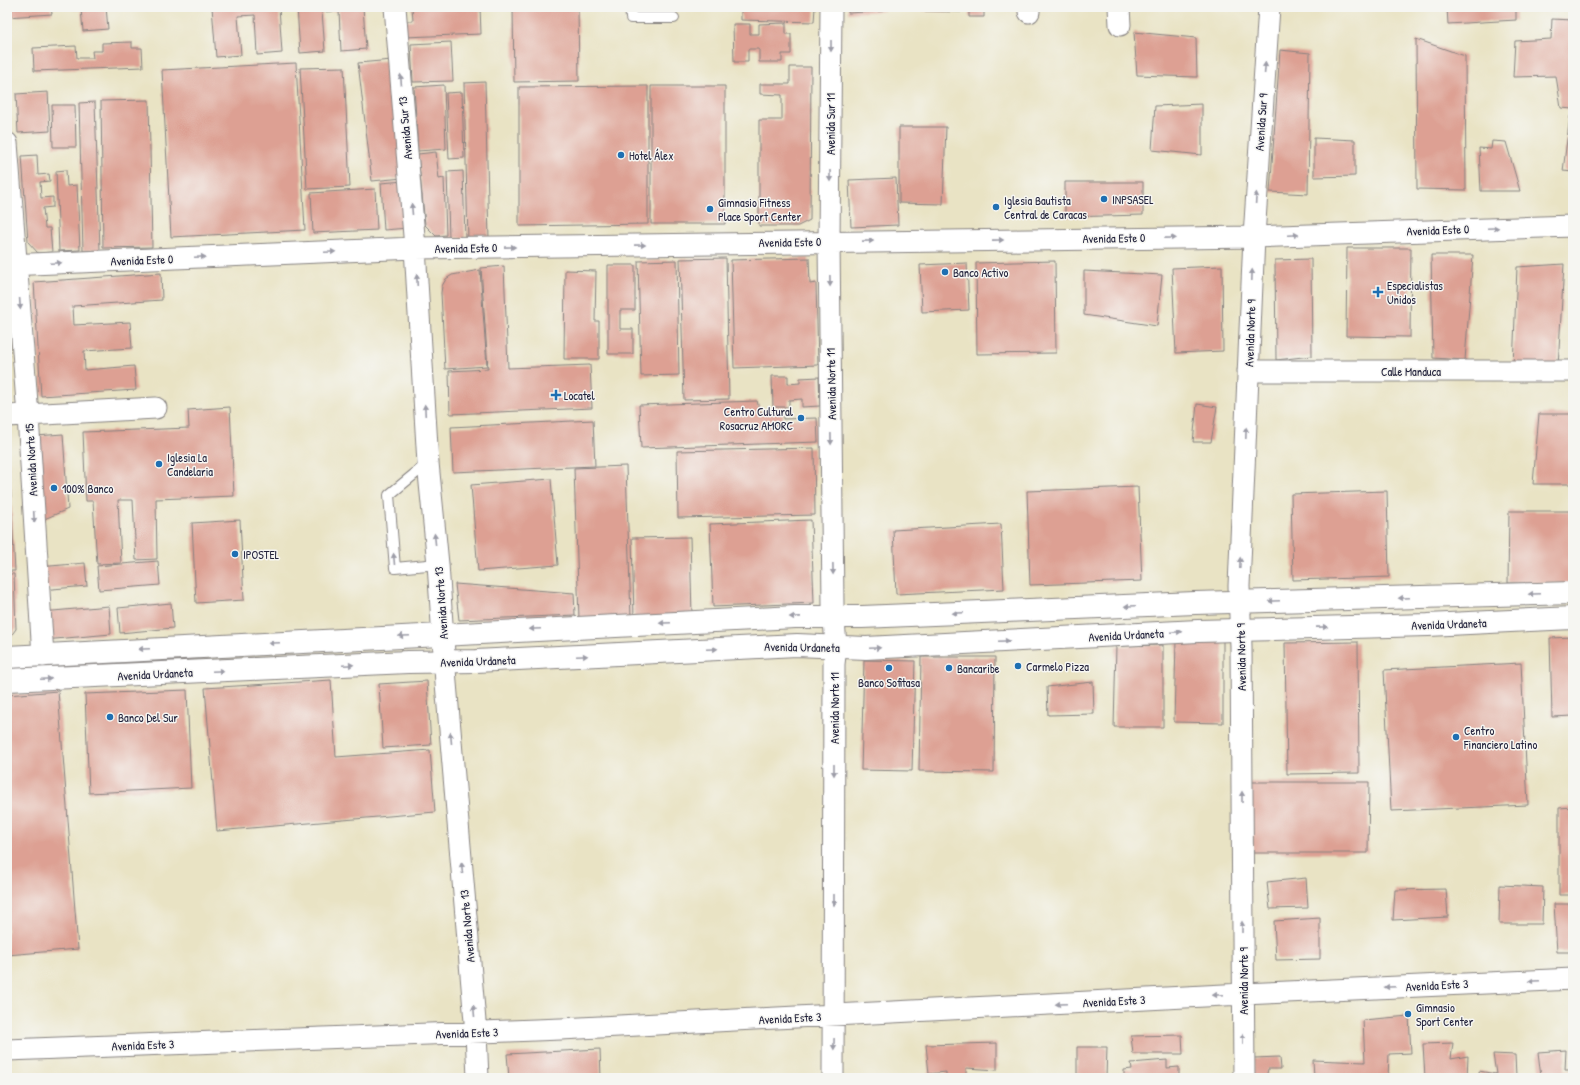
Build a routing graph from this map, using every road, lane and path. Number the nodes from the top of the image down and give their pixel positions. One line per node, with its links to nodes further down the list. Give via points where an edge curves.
1 (395, 7): 10 (street, Avenida Sur 13, one-way to 1)
2 (630, 7): 5 (lane, via 631,18)
3 (831, 7): 9 (street, Avenida Sur 11, one-way to 9)
4 (1269, 7): 8 (street, Avenida Sur 9, one-way to 4)
5 (674, 18)
6 (7, 143): 11 (street, Avenida Norte 15)
7 (1573, 226): 8 (street, Avenida Este 0, one-way to 7)
8 (1254, 237): 9 (street, Avenida Este 0, one-way to 8); 12 (street, Avenida Norte 9, one-way to 8)
9 (829, 242): 10 (street, Avenida Este 0, one-way to 9); 21 (street, Avenida Norte 11, one-way to 21)
10 (415, 248): 11 (street, Avenida Este 0, one-way to 10); 17 (street, Avenida Norte 13, one-way to 10)
11 (12, 265): 16 (street, Avenida Norte 15, one-way to 16)
12 (1248, 371): 13 (street, Calle Manduca); 20 (street, Avenida Norte 9, one-way to 12)
13 (1573, 372)
14 (156, 408): 16 (street)
15 (7, 416): 16 (street)
16 (28, 416): 26 (street, Avenida Norte 15, one-way to 26)
17 (428, 463): 18 (street, Avenida Norte 13, one-way to 17); 18 (lane, one-way to 17, via 395,568 389,495)
18 (438, 564): 24 (street, Avenida Norte 13)
19 (1573, 593): 20 (main road, one-way to 20)
20 (1239, 602): 21 (main road, one-way to 21); 23 (street, Avenida Norte 9)
21 (834, 618): 24 (main road, one-way to 24, via 795,617); 25 (street, Avenida Norte 11)
22 (1573, 618): 23 (main road, Avenida Urdaneta, one-way to 22)
23 (1241, 630): 25 (main road, Avenida Urdaneta, one-way to 23); 31 (street, Avenida Norte 9, one-way to 23)
24 (442, 634): 26 (main road, one-way to 26); 28 (street, Avenida Norte 13)
25 (836, 648): 28 (main road, Avenida Urdaneta, one-way to 25, via 797,644); 32 (street, Avenida Norte 11, one-way to 32)
26 (42, 656): 27 (main road)
27 (7, 657)
28 (445, 662): 29 (main road, Avenida Urdaneta, one-way to 28); 33 (street, Avenida Norte 13, one-way to 28)
29 (7, 680)
30 (1573, 979): 31 (street, Avenida Este 3, one-way to 31)
31 (1243, 994): 32 (street, Avenida Este 3, one-way to 32); 37 (street, Avenida Norte 9, one-way to 31)
32 (834, 1015): 33 (street, Avenida Este 3); 36 (street, Avenida Norte 11, one-way to 36)
33 (476, 1033): 34 (street, Avenida Este 3); 35 (street, Avenida Norte 13)
34 (7, 1050)
35 (478, 1078)
36 (833, 1078)
37 (1244, 1078)

